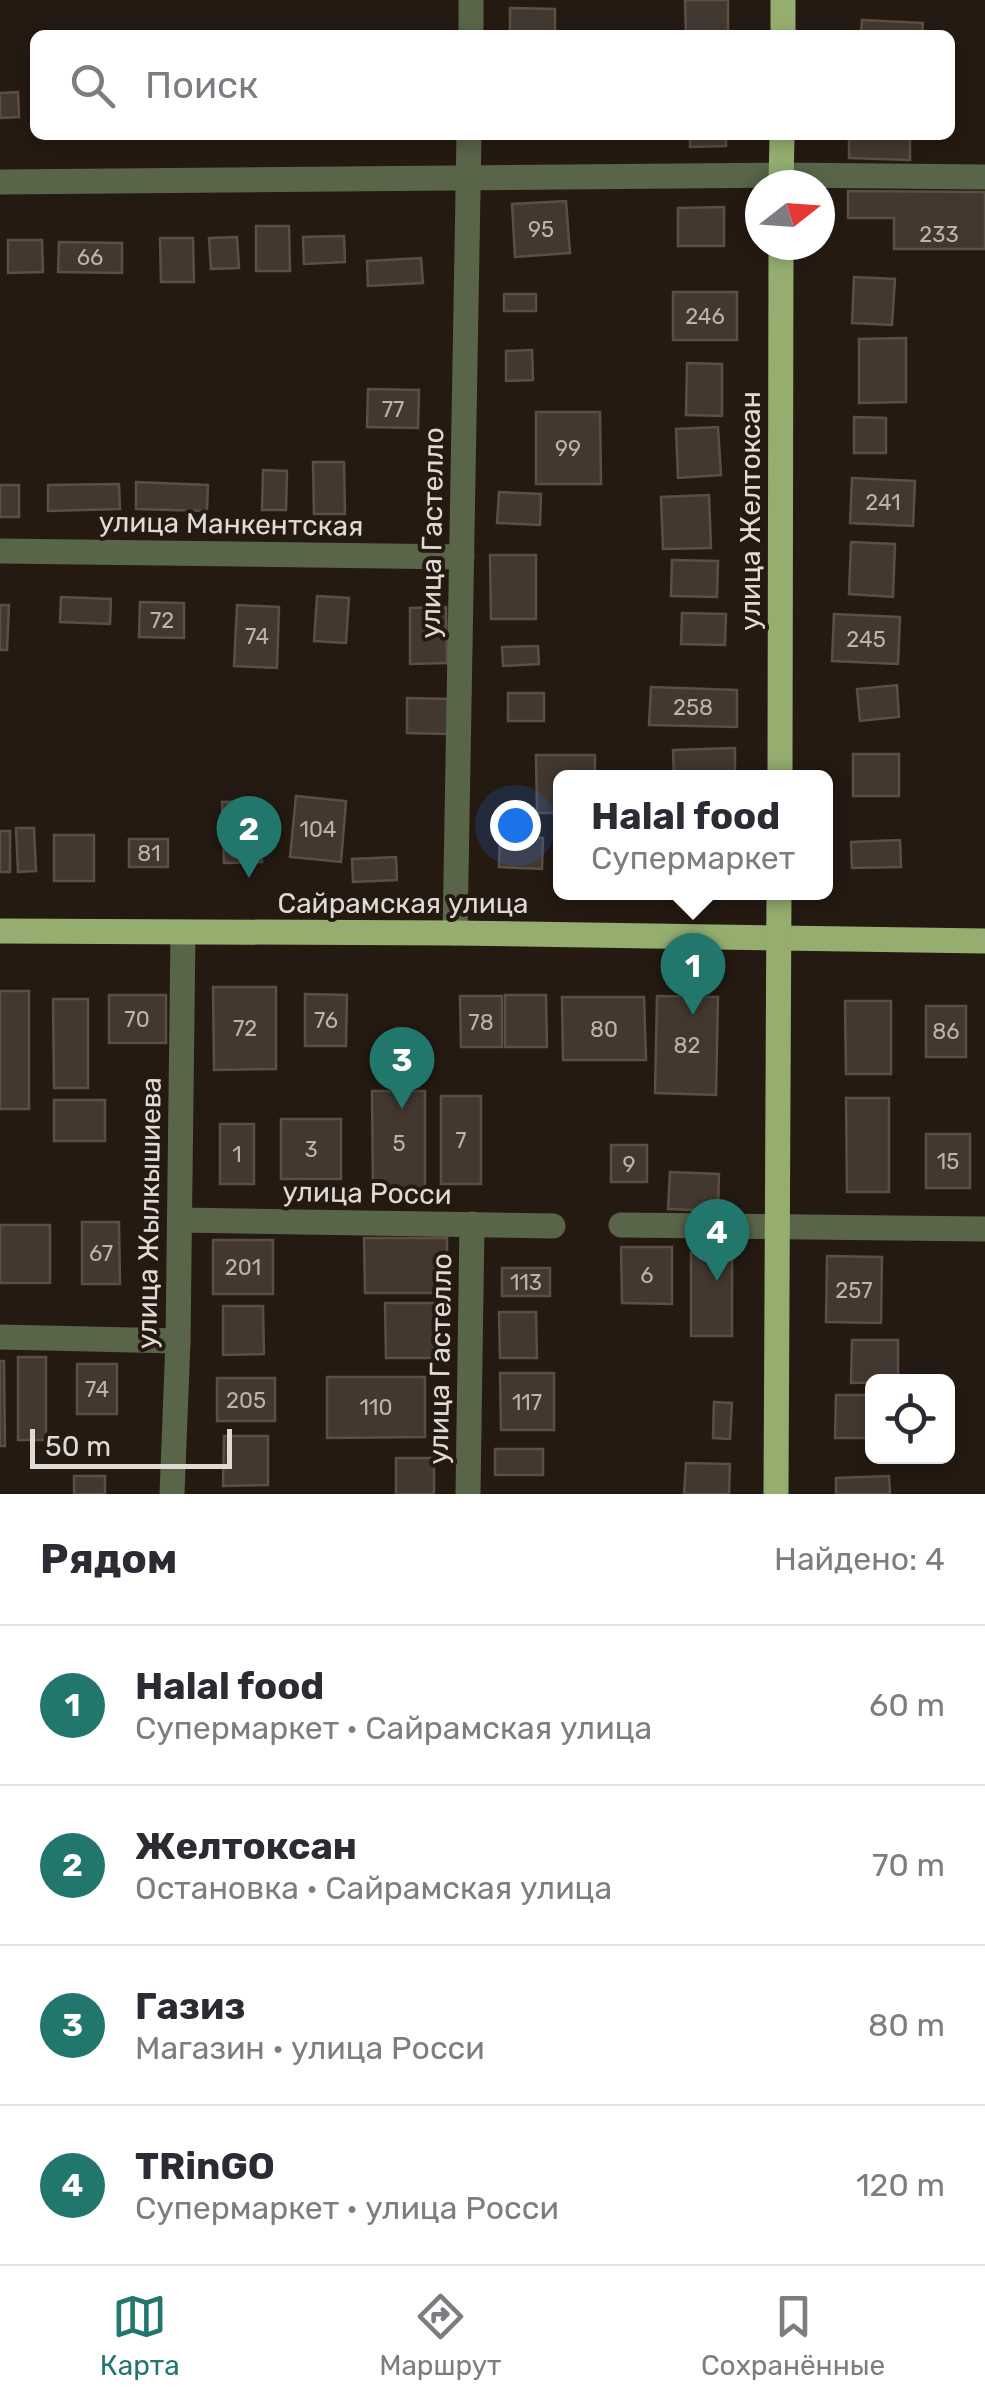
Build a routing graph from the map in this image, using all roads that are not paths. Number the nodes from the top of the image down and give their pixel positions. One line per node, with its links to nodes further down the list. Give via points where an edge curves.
1 (471, 0): 3 (street)
2 (783, 0): 4 (main road)
3 (470, 30)
4 (783, 30)
5 (469, 140): 9 (street, улица Гастелло)
6 (782, 140): 7 (main road)
7 (781, 170)
8 (985, 177): 10 (street)
9 (469, 178): 11 (street); 12 (street); 15 (street, улица Гастелло)
10 (835, 179)
11 (745, 180)
12 (0, 182)
13 (781, 260): 16 (main road, улица Желтоксан)
14 (0, 551): 15 (street, улица Манкентская)
15 (462, 557): 20 (street, улица Гастелло)
16 (780, 770)
17 (779, 900): 21 (main road)
18 (0, 931): 19 (main road, Сайрамская улица)
19 (184, 932): 20 (main road, Сайрамская улица); 23 (street, улица Жылкышиева)
20 (454, 933): 21 (main road, Сайрамская улица)
21 (779, 938): 22 (main road, Сайрамская улица); 27 (main road)
22 (985, 941)
23 (180, 1220): 24 (street, улица Росси); 30 (street, улица Жылкышиева)
24 (472, 1224): 25 (street, улица Росси); 32 (street, улица Гастелло)
25 (554, 1226)
26 (621, 1226): 27 (street)
27 (778, 1228): 28 (street); 33 (main road)
28 (985, 1229)
29 (0, 1337): 30 (street)
30 (178, 1342): 31 (street, улица Жылкышиева)
31 (172, 1494)
32 (468, 1494)
33 (776, 1494)

